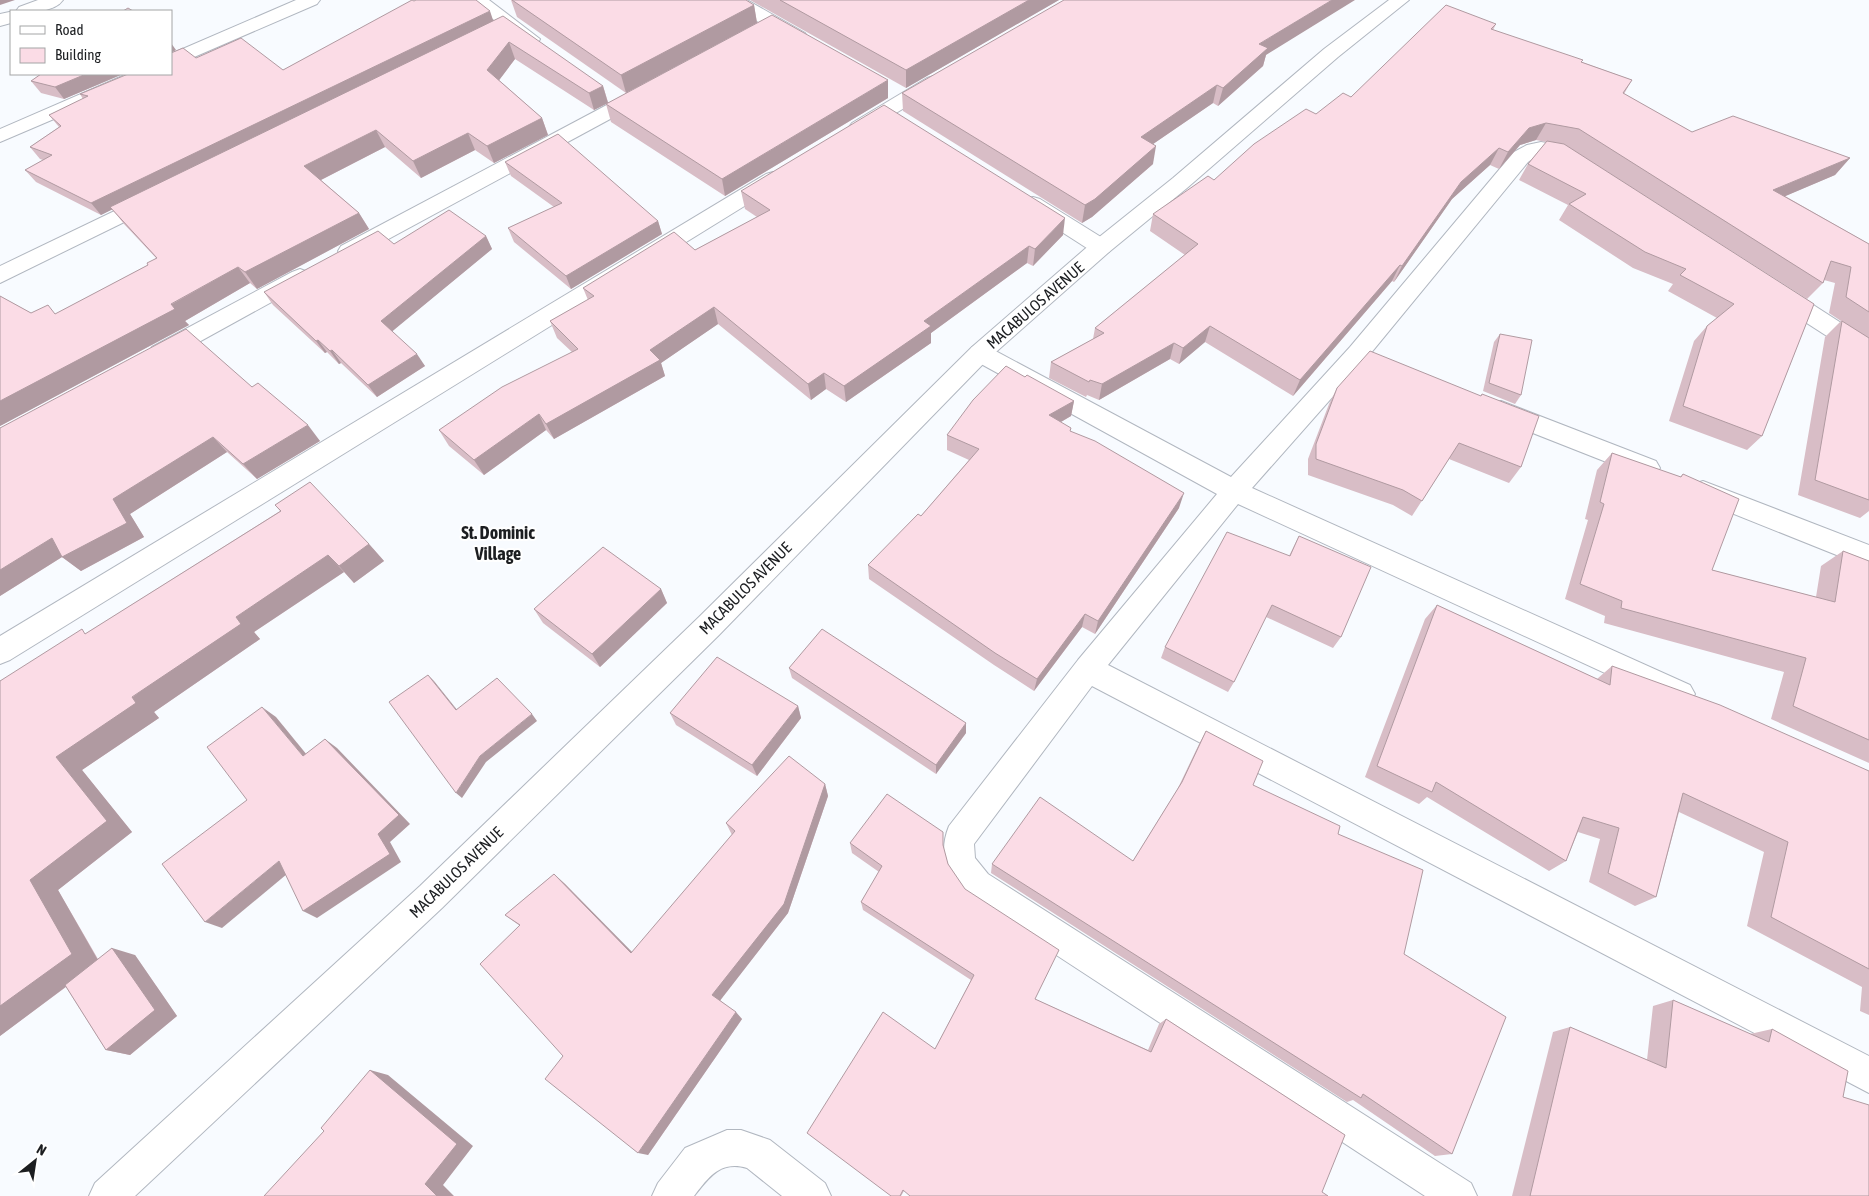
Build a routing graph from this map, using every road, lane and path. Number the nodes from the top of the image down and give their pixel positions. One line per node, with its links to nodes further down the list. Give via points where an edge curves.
1 (54, 0): 6 (street)
2 (311, 0): 9 (street)
3 (477, 0): 7 (street, via 500,28)
4 (734, 0): 8 (street, via 766,28)
5 (1400, 0): 19 (street, MACABULOS AVENUE, via 1331,53)
6 (28, 10)
7 (542, 46)
8 (816, 47)
9 (172, 61)
10 (949, 73): 14 (street, via 898,93 893,117)
11 (141, 75): 13 (street)
12 (660, 84): 24 (street, via 617,97 326,264)
13 (0, 136)
14 (842, 137)
15 (791, 168): 28 (street)
16 (1594, 174): 26 (street, via 1561,153 1536,148 1528,151 1368,356)
17 (170, 191): 20 (street)
18 (1018, 195): 19 (street)
19 (1102, 247): 23 (street, MACABULOS AVENUE)
20 (0, 275)
21 (1761, 282): 22 (street)
22 (1869, 352)
23 (980, 353): 26 (street); 32 (street, MACABULOS AVENUE, via 431,897)
24 (141, 363)
25 (1479, 401): 27 (street)
26 (1234, 491): 29 (street); 30 (street)
27 (1869, 557)
28 (0, 651)
29 (1088, 669): 31 (street); 35 (street, via 960,837 958,852 964,871 978,886)
30 (1706, 706)
31 (1869, 1075)
32 (108, 1196)
33 (670, 1196): 34 (street, via 698,1161 727,1148 757,1153)
34 (812, 1196)
35 (1458, 1196)

